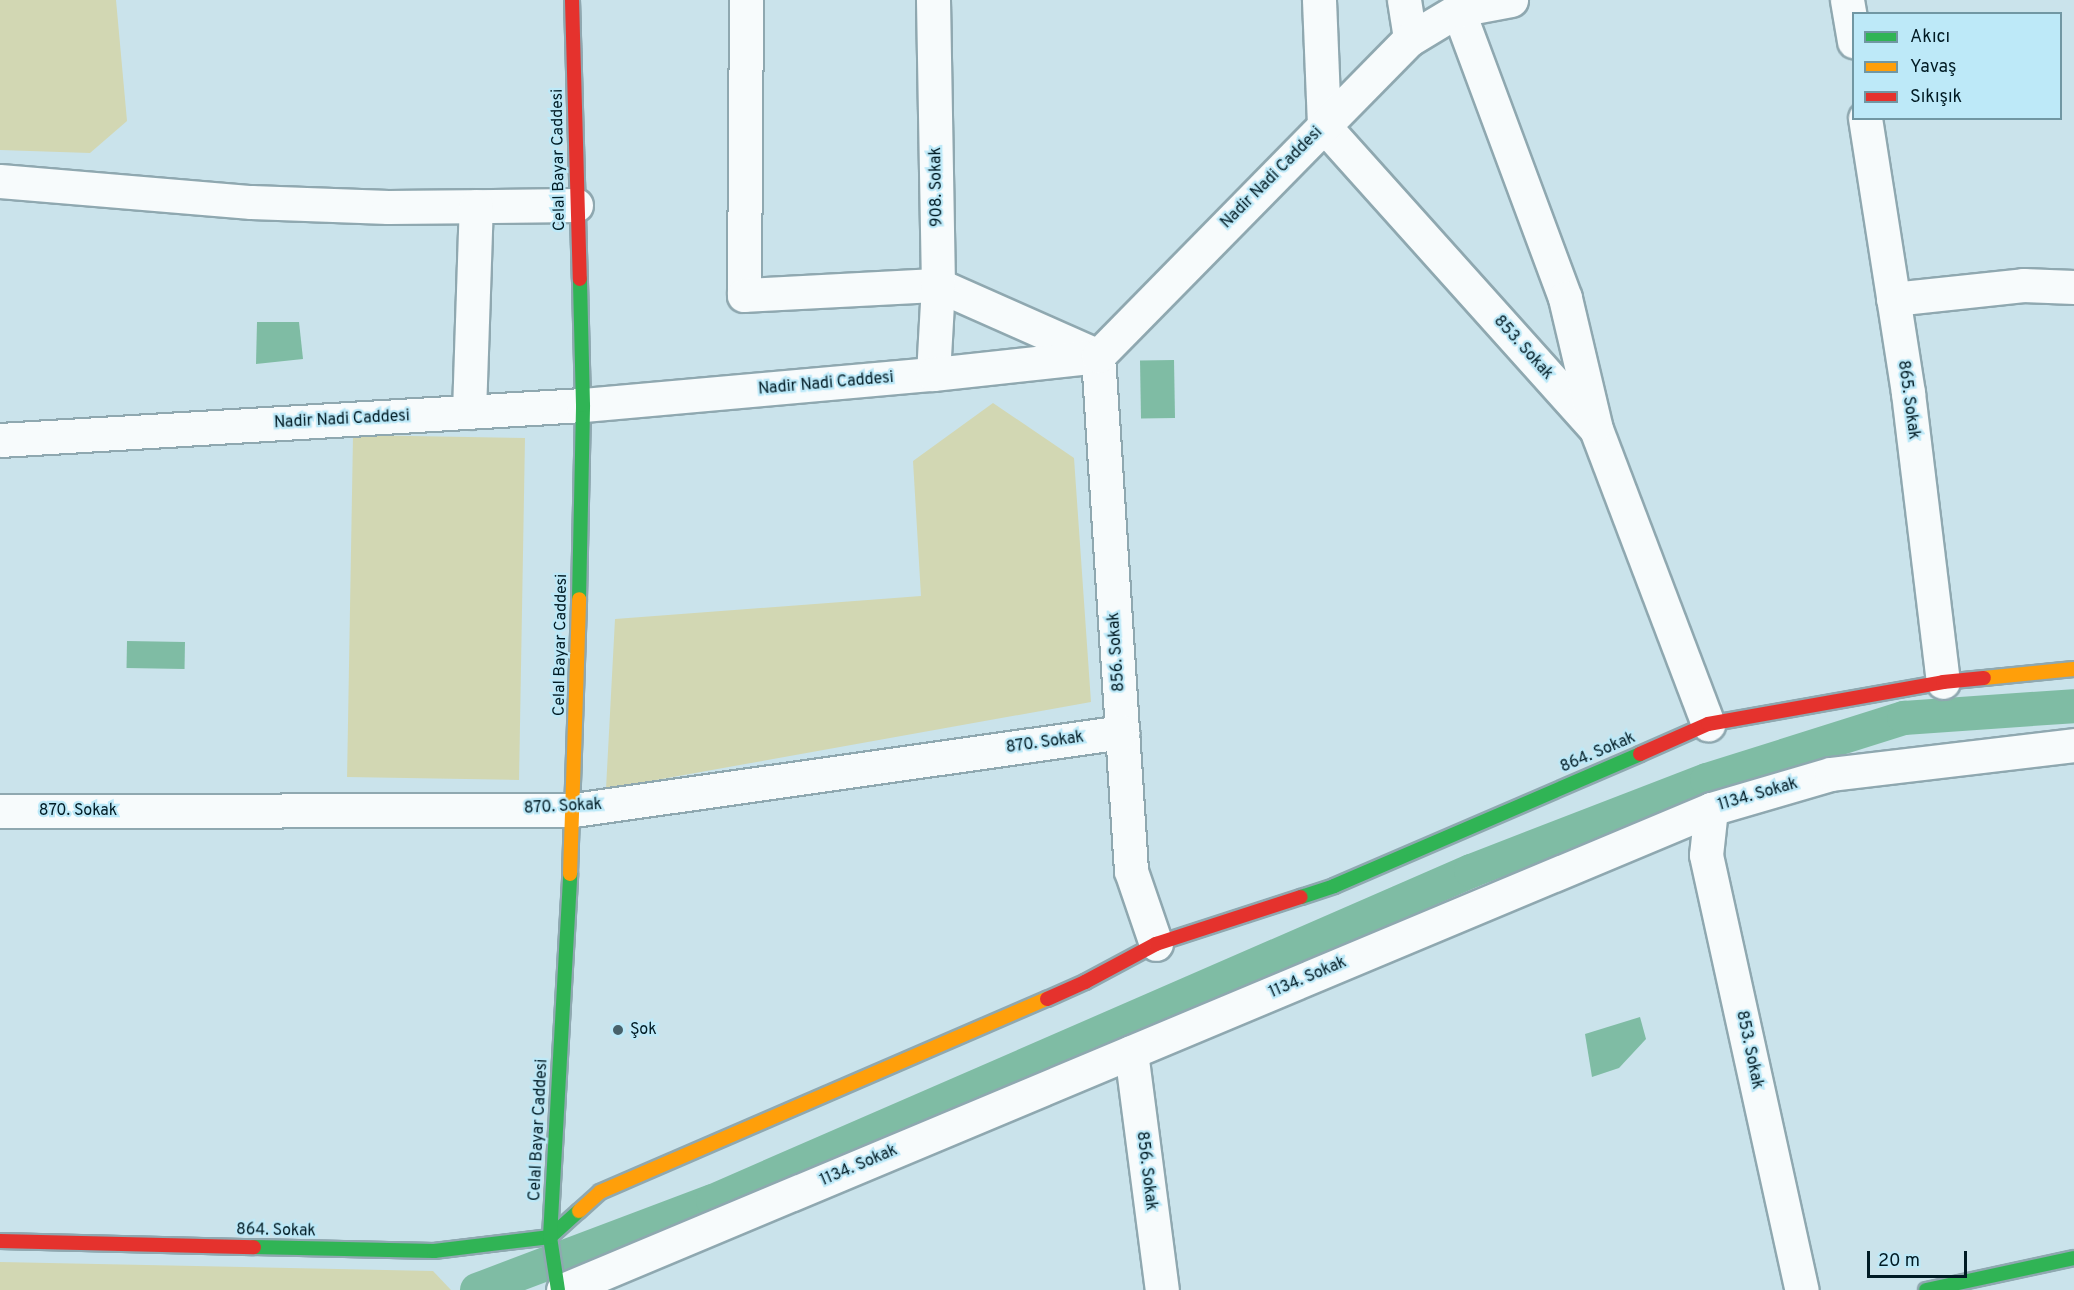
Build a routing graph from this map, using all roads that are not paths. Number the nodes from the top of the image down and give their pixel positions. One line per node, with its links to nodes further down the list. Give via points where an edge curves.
1 (572, 0): 14 (street, Celal Bayar Caddesi)
2 (746, 0): 16 (street, via 744,295)
3 (933, 0): 16 (street, 908. Sokak)
4 (1319, 0): 12 (street)
5 (1404, 0): 10 (street)
6 (1511, 0): 8 (street, Nadir Nadi Caddesi)
7 (1847, 0): 9 (street)
8 (1458, 10): 10 (street, Nadir Nadi Caddesi); 23 (street, via 1565,298)
9 (1852, 29)
10 (1410, 39): 12 (street, Nadir Nadi Caddesi)
11 (1866, 120): 18 (street, 865. Sokak)
12 (1324, 126): 19 (street, Nadir Nadi Caddesi); 23 (street, 853. Sokak)
13 (0, 181): 15 (street, via 251,202)
14 (576, 205): 15 (street); 21 (street, Celal Bayar Caddesi)
15 (476, 206): 22 (street)
16 (938, 285): 19 (street); 20 (street, 908. Sokak)
17 (2074, 287): 18 (street, via 2023,285)
18 (1893, 299): 26 (street, 865. Sokak)
19 (1098, 356): 20 (street, Nadir Nadi Caddesi); 28 (street, 856. Sokak)
20 (933, 374): 21 (street, Nadir Nadi Caddesi)
21 (583, 405): 22 (street, Nadir Nadi Caddesi); 31 (street, Celal Bayar Caddesi)
22 (469, 412): 24 (street, Nadir Nadi Caddesi)
23 (1596, 429): 27 (street, 853. Sokak)
24 (0, 440)
25 (2074, 669): 26 (street, 864. Sokak)
26 (1943, 682): 27 (street, 864. Sokak)
27 (1708, 724): 33 (street, 864. Sokak, via 1334,886)
28 (1122, 732): 31 (street, 870. Sokak); 33 (street, 856. Sokak, via 1131,871)
29 (2074, 745): 30 (street, 1134. Sokak, via 1831,774)
30 (1711, 809): 34 (street, 1134. Sokak); 41 (street, 853. Sokak, via 1706,855)
31 (574, 810): 32 (street, 870. Sokak); 35 (street, Celal Bayar Caddesi)
32 (0, 811)
33 (1156, 944): 35 (street, 864. Sokak, via 1085,982 600,1192)
34 (1131, 1052): 39 (street, 1134. Sokak); 40 (street, 856. Sokak)
35 (550, 1238): 36 (street, 864. Sokak, via 434,1251); 38 (street, Celal Bayar Caddesi)
36 (0, 1240)
37 (2074, 1258): 42 (street)
38 (558, 1290)
39 (563, 1290)
40 (1162, 1290)
41 (1802, 1290)
42 (1926, 1290)

